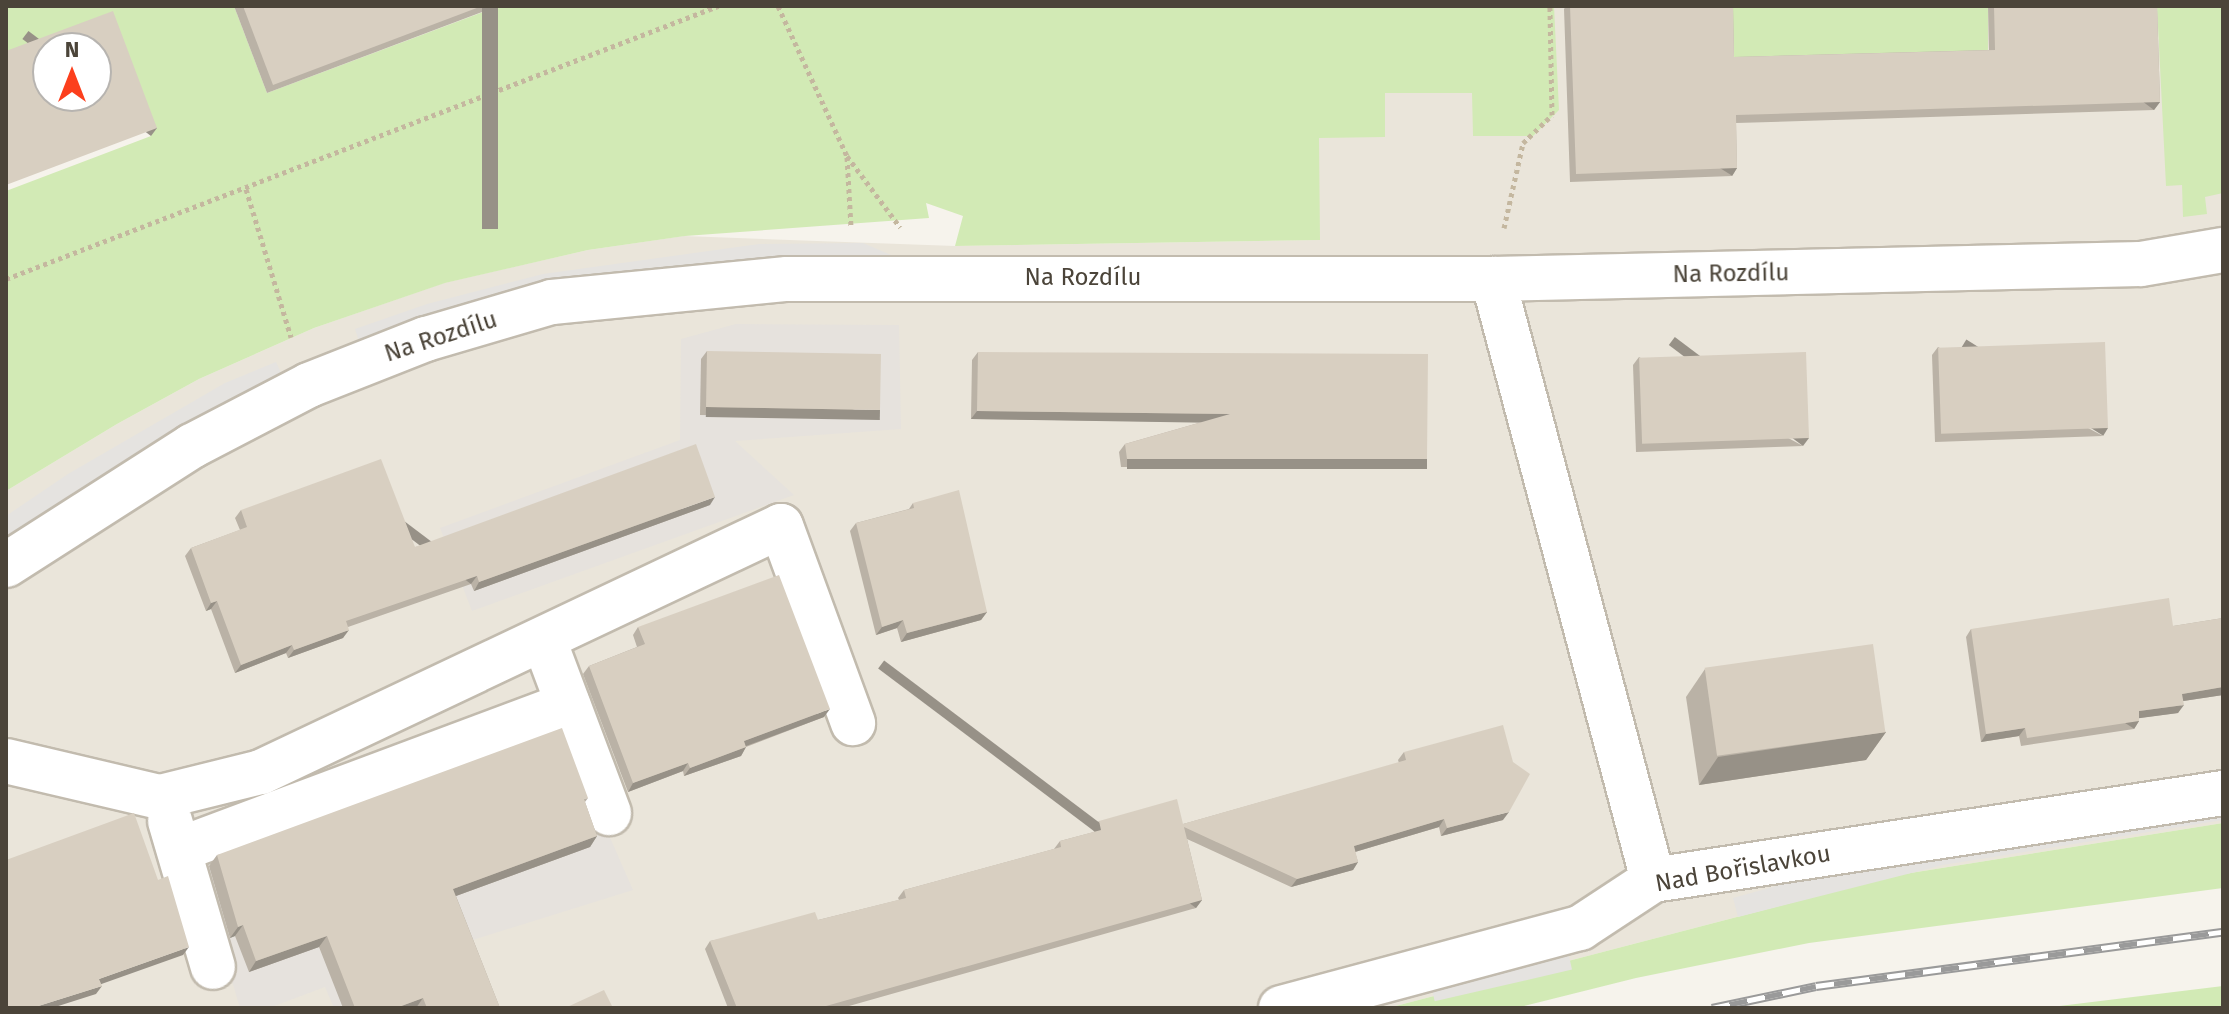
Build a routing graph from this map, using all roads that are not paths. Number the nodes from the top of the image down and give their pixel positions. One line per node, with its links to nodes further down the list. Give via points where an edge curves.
1 (2223, 250): 2 (street, Na Rozdílu, via 2141,264)
2 (1493, 279): 3 (street, Na Rozdílu, via 787,279 552,302 426,339 309,385 192,446); 12 (street)
3 (6, 565)
4 (544, 640): 5 (street); 6 (street, via 781,526); 9 (street, via 261,772)
5 (568, 704): 10 (street); 11 (street)
6 (853, 723)
7 (6, 761): 9 (street)
8 (2223, 793): 12 (street, Nad Bořislavkou)
9 (160, 797): 11 (street)
10 (609, 813)
11 (181, 849): 13 (street)
12 (1653, 880): 14 (street, Nad Bořislavkou, via 1580,928)
13 (213, 967)
14 (1281, 1008)

